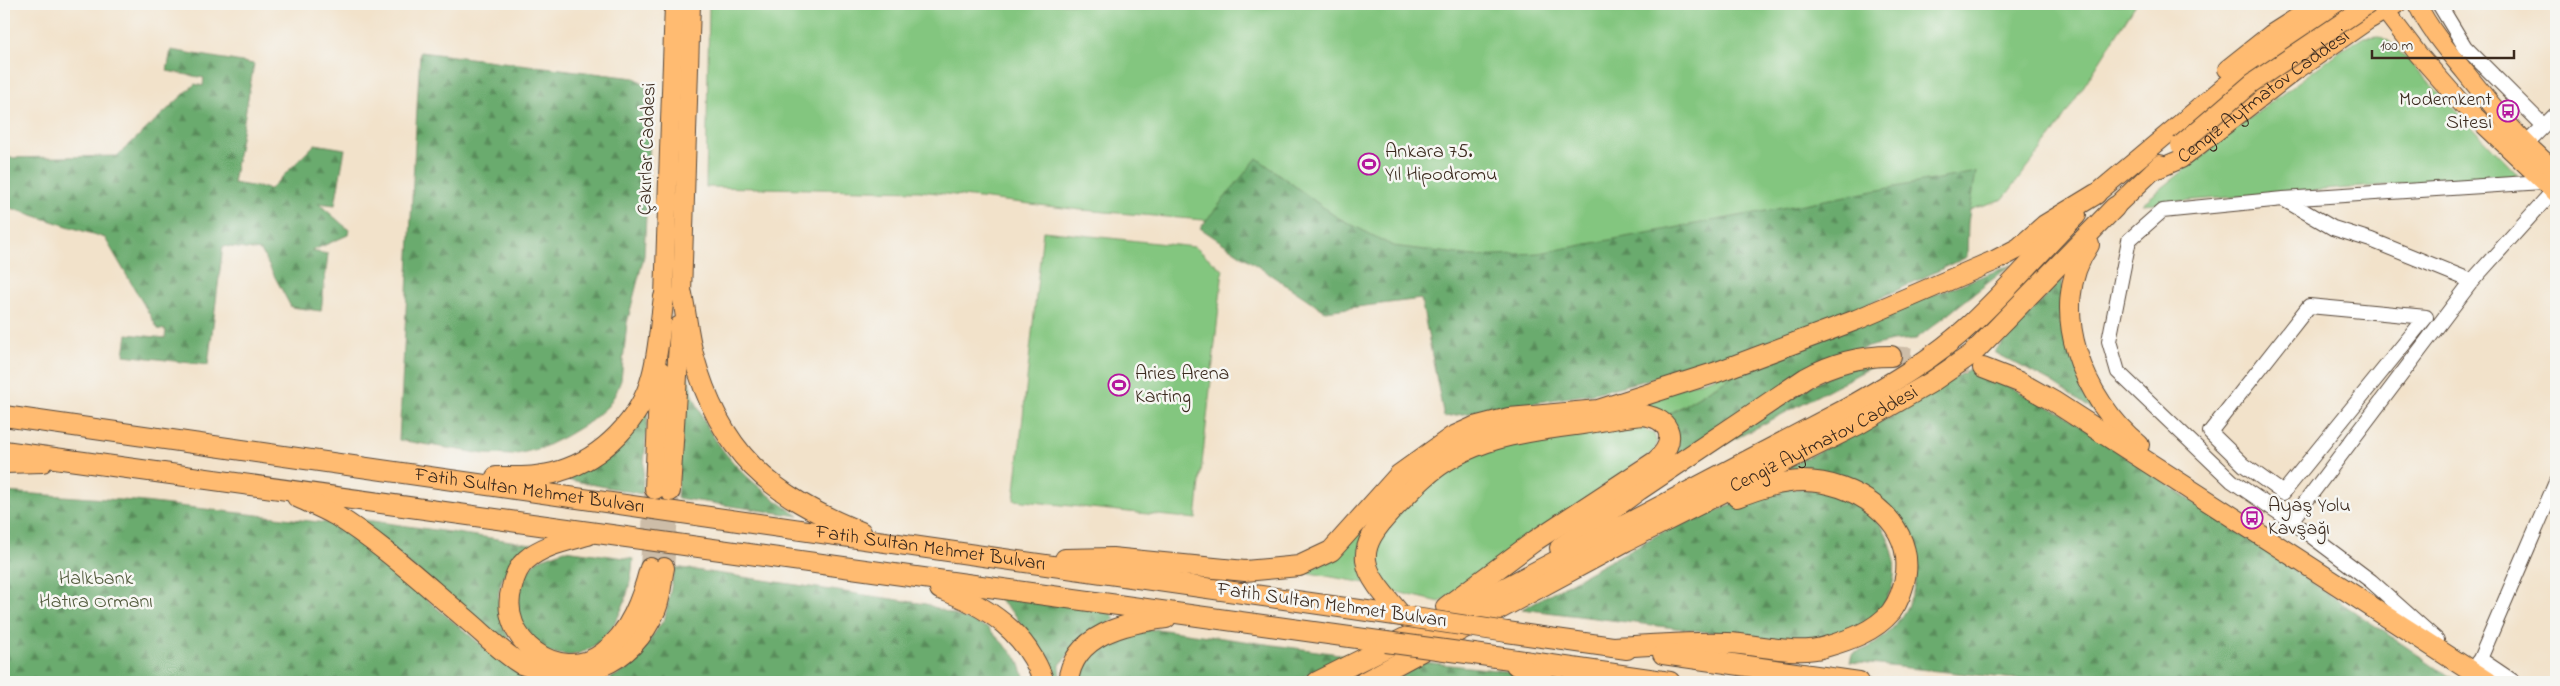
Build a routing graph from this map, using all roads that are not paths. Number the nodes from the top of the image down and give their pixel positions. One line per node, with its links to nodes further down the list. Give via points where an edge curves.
1 (674, 4): 18 (main road, Çakırlar Caddesi)
2 (691, 4): 19 (main road, Çakırlar Caddesi)
3 (2318, 4): 13 (main road, Cengiz Aytmatov Caddesi, via 2271,34 2150,134 2127,155)
4 (2340, 4): 8 (main road, via 2348,9 2351,21); 13 (main road, Cengiz Aytmatov Caddesi, via 2232,80)
5 (2416, 4): 11 (main road, via 2428,26)
6 (2439, 4): 10 (street, via 2466,47)
7 (2382, 6): 8 (main road, Cengiz Aytmatov Caddesi); 12 (main road, Cengiz Aytmatov Caddesi, bridge, via 2252,83); 14 (main road, via 2462,104)
8 (2342, 38): 12 (main road, Cengiz Aytmatov Caddesi, via 2181,159)
9 (2556, 114): 10 (street)
10 (2544, 126): 11 (street)
11 (2527, 143): 14 (main road)
12 (2153, 171): 17 (main road, Cengiz Aytmatov Caddesi)
13 (2111, 181): 15 (main road, Cengiz Aytmatov Caddesi)
14 (2552, 184): 16 (street); 20 (street)
15 (2096, 194): 40 (highway, via 2046,225 2019,248 1996,260 1793,344 1598,410 1509,418 1474,427 1452,437 1399,475 1331,551 1300,566 1246,570 1112,558); 42 (highway, Cengiz Aytmatov Caddesi, via 1972,323 1901,377)
16 (2284, 199): 20 (street, via 2333,228); 30 (street, via 2162,210 2129,240 2109,340 2118,372)
17 (2115, 207): 34 (highway, via 2074,272 2071,308 2079,363 2108,414 2125,434); 38 (highway, Cengiz Aytmatov Caddesi, via 1993,334 1954,367 1857,426)
18 (667, 209): 19 (main road); 21 (main road, Çakırlar Caddesi)
19 (685, 209): 21 (main road, Çakırlar Caddesi)
20 (2472, 281): 36 (street)
21 (673, 295): 29 (highway, via 644,398 633,417 602,450 583,462 539,476); 33 (highway); 39 (highway, via 716,416 750,466 803,506)
22 (1890, 356): 42 (highway, via 1866,356 1822,369 1806,378 1639,490)
23 (1983, 368): 34 (highway, via 2053,401)
24 (4, 416): 29 (highway, Fatih Sultan Mehmet Bulvarı)
25 (4, 451): 26 (highway, Fatih Sultan Mehmet Bulvarı)
26 (91, 463): 27 (main road); 32 (highway, Fatih Sultan Mehmet Bulvarı)
27 (4, 464)
28 (2244, 465): 28 (street, via 2210,432 2309,306 2426,317 2283,493); 30 (street)
29 (448, 480): 39 (highway, Fatih Sultan Mehmet Bulvarı)
30 (2232, 482): 36 (street)
31 (2556, 482): 35 (street)
32 (282, 490): 37 (highway, Fatih Sultan Mehmet Bulvarı); 37 (highway, via 334,515 365,536 521,664 559,679 586,678 610,669 627,656 657,607 657,568 617,640 587,662 568,664 548,660 530,650 517,634 508,614 509,595 524,562 539,550)
33 (662, 490)
34 (2199, 493): 48 (highway)
35 (2552, 502): 48 (street)
36 (2291, 521): 48 (street, via 2371,581 2448,651)
37 (597, 533): 41 (highway, Fatih Sultan Mehmet Bulvarı)
38 (1626, 541): 46 (highway, via 1768,486 1788,481 1829,483 1859,495 1882,511 1902,542 1906,574 1899,598 1879,623 1867,632 1822,648 1726,643); 49 (highway, Cengiz Aytmatov Caddesi)
39 (893, 545): 40 (highway, Fatih Sultan Mehmet Bulvarı)
40 (996, 559): 44 (highway, Fatih Sultan Mehmet Bulvarı)
41 (900, 576): 43 (highway, Fatih Sultan Mehmet Bulvarı); 50 (highway, via 960,596 990,611 1028,649)
42 (1502, 590): 45 (highway, Cengiz Aytmatov Caddesi)
43 (1187, 615): 47 (highway, Fatih Sultan Mehmet Bulvarı, bridge); 51 (highway, via 1145,621 1094,638 1074,660)
44 (1402, 616): 45 (highway, via 1368,571 1367,543 1382,521 1440,465 1508,435 1643,415 1664,424 1670,437 1669,445 1656,461 1536,540); 46 (highway, Fatih Sultan Mehmet Bulvarı, bridge)
45 (1413, 633): 52 (highway); 53 (highway)
46 (1613, 647): 56 (highway, Fatih Sultan Mehmet Bulvarı)
47 (1503, 658): 54 (highway); 55 (highway, Fatih Sultan Mehmet Bulvarı)
48 (2474, 666): 57 (highway); 58 (street)
49 (1371, 680)
50 (1044, 682)
51 (1068, 682)
52 (1307, 682)
53 (1318, 682)
54 (1544, 682)
55 (1670, 682)
56 (1859, 682)
57 (2488, 682)
58 (2514, 682)

